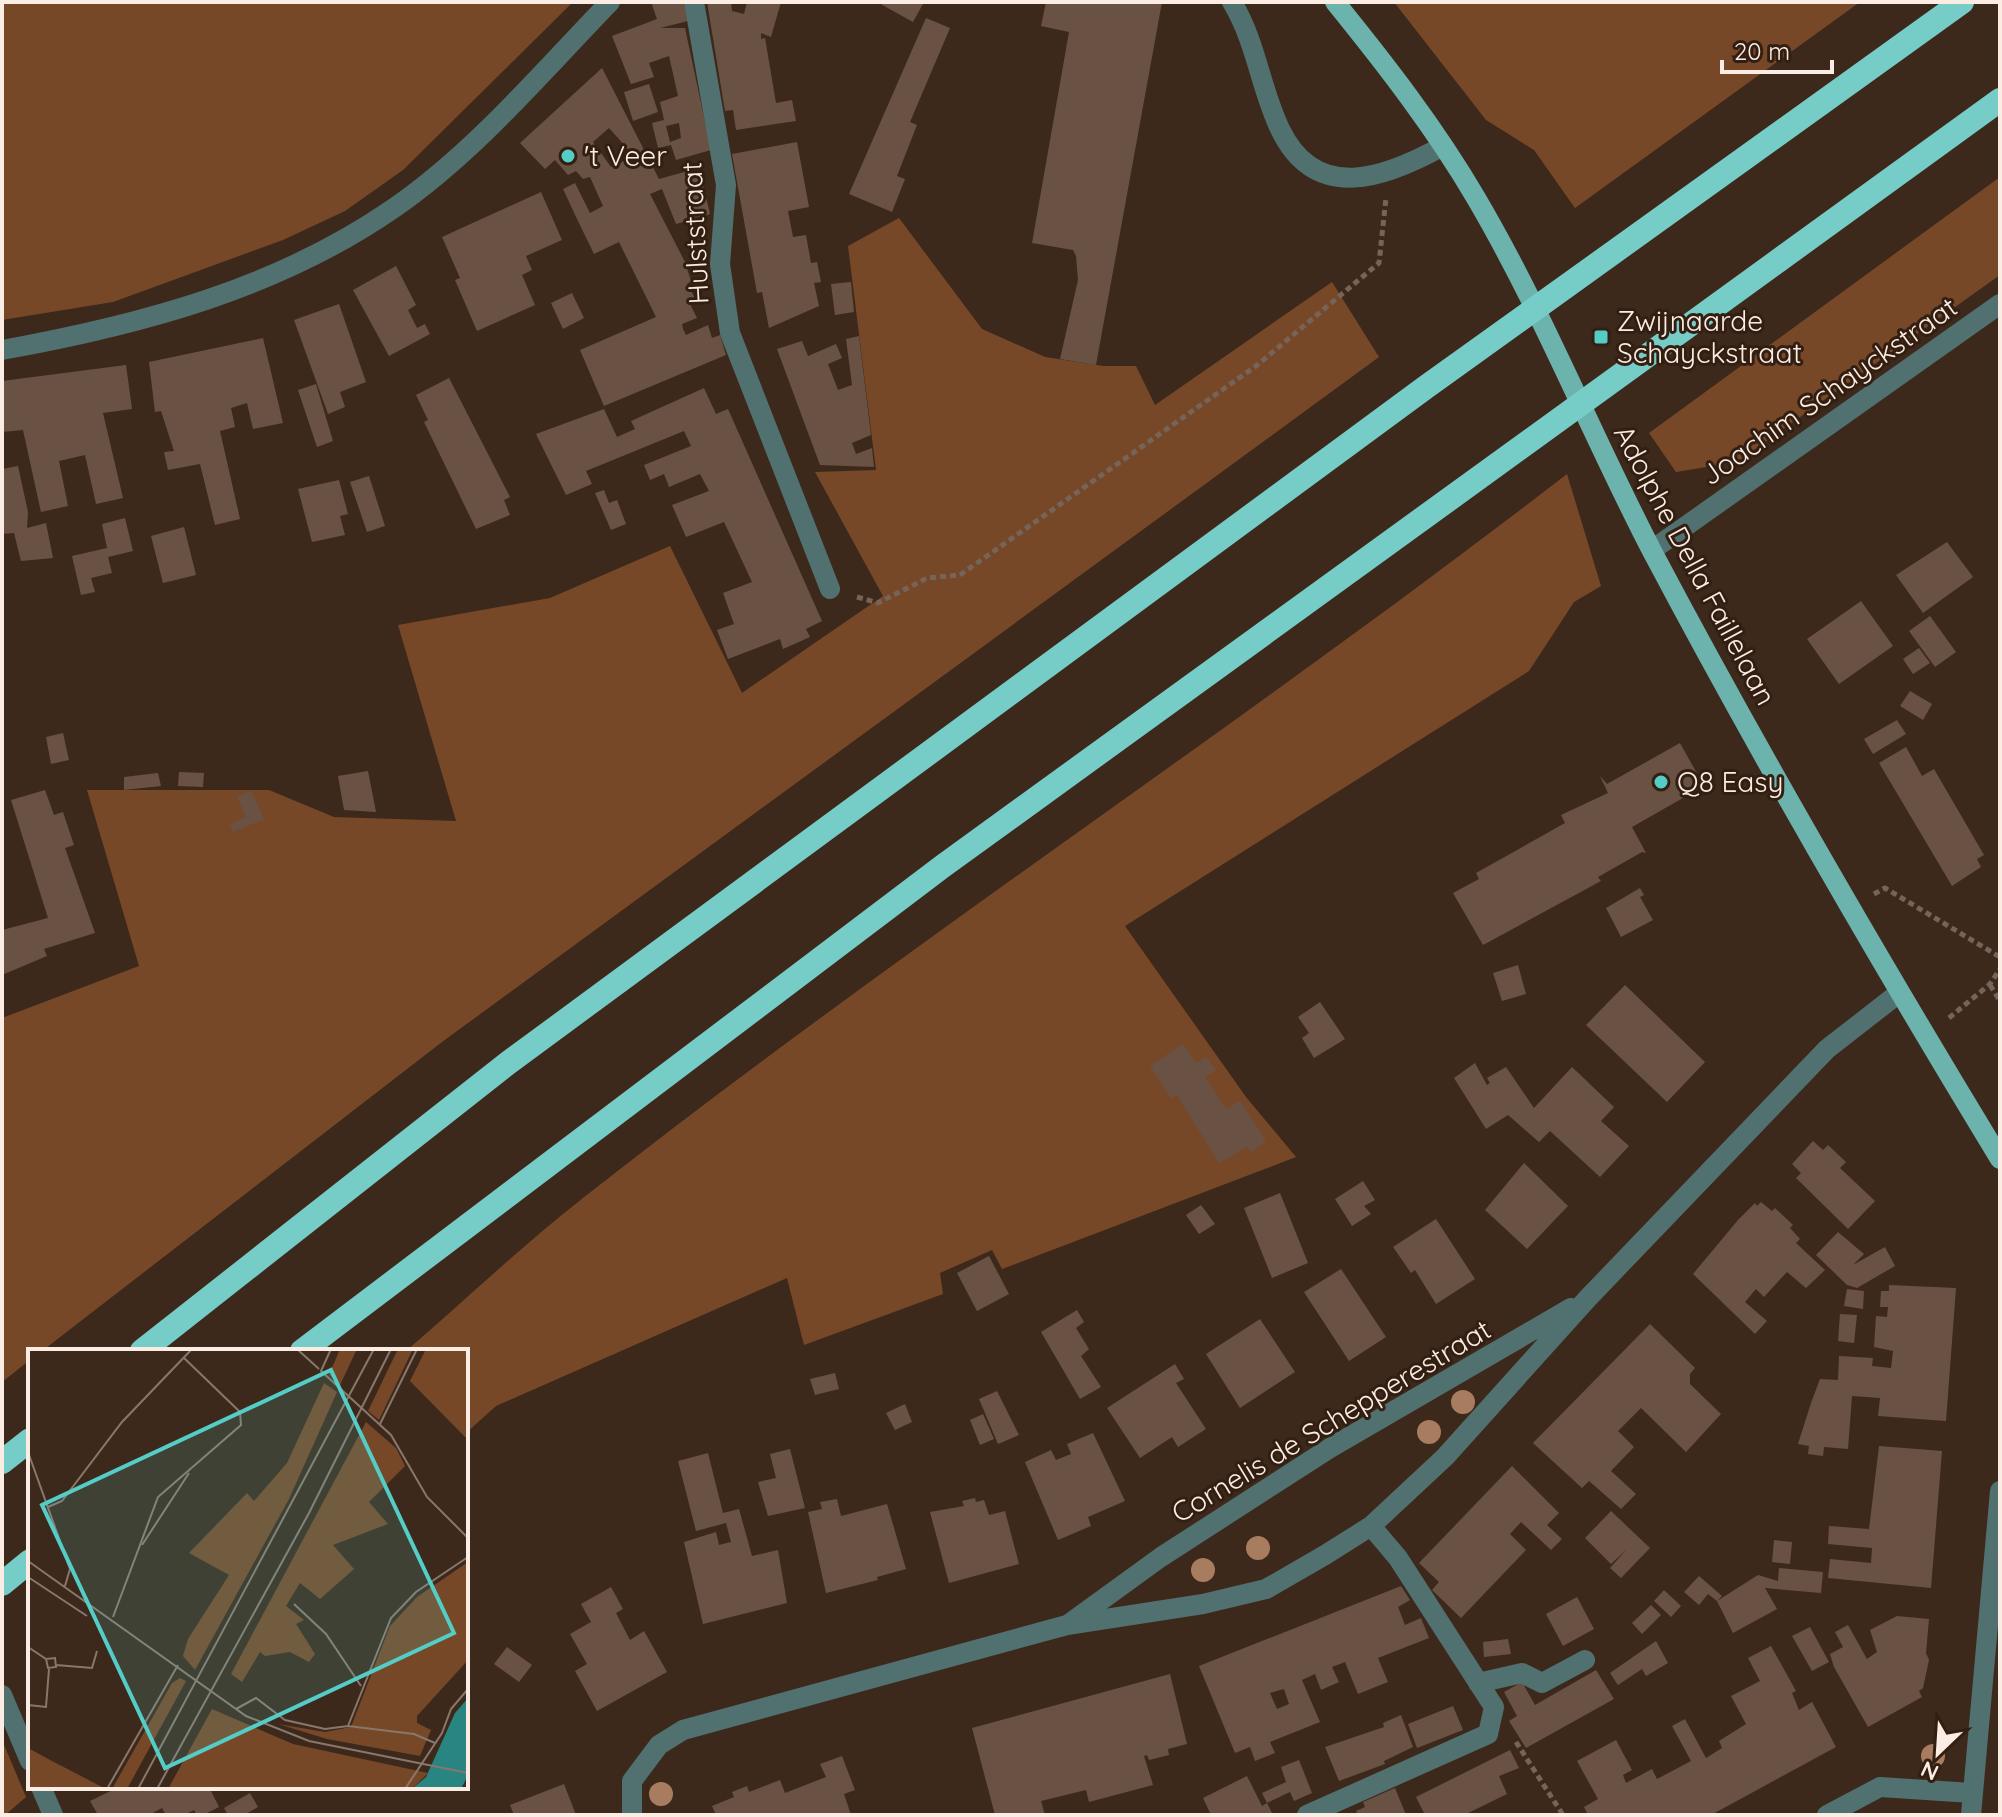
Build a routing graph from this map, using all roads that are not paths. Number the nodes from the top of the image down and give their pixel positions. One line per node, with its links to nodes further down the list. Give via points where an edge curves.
1 (610, 2): 9 (street, via 477,138 396,207 332,246 184,309 106,331)
2 (694, 2): 11 (street, Hulststraat, via 726,185 720,264 730,333)
3 (1232, 2): 7 (street, via 1253,40 1280,129 1299,157 1335,179 1388,174)
4 (1335, 2): 7 (main road, Adolphe Della Faillelaan, via 1399,80)
5 (1962, 2): 15 (highway, via 1426,387 508,1063)
6 (2000, 100): 16 (highway, via 943,866)
7 (1443, 146): 10 (main road, Adolphe Della Faillelaan, via 1477,200)
8 (2000, 304): 10 (street, Joachim Schayckstraat)
9 (2, 350)
10 (1652, 550): 12 (main road, Adolphe Della Faillelaan)
11 (830, 589)
12 (1899, 993): 13 (main road, Adolphe Della Faillelaan); 14 (street, Cornelis de Schepperestraat, via 1827,1049)
13 (2000, 1159)
14 (1588, 1298): 20 (street, Cornelis de Schepperestraat, via 1445,1457); 23 (street, Cornelis de Schepperestraat, via 1330,1448)
15 (145, 1349)
16 (305, 1349)
17 (28, 1442): 18 (highway)
18 (6, 1459)
19 (2000, 1491): 29 (street)
20 (1371, 1526): 23 (street, Cornelis de Schepperestraat, via 1266,1589); 25 (street, via 1398,1558)
21 (28, 1563): 22 (highway)
22 (2, 1584)
23 (1067, 1625): 31 (street, Cornelis de Schepperestraat, via 683,1730 659,1745 632,1781)
24 (1585, 1660): 25 (street, via 1542,1683 1522,1673)
25 (1478, 1683): 32 (street, via 1494,1707 1488,1734)
26 (2, 1695): 27 (street)
27 (28, 1756)
28 (42, 1789): 30 (street)
29 (1972, 1793): 33 (street, via 1880,1787); 34 (street)
30 (53, 1815)
31 (632, 1815)
32 (1307, 1815)
33 (1827, 1815)
34 (1971, 1815)

